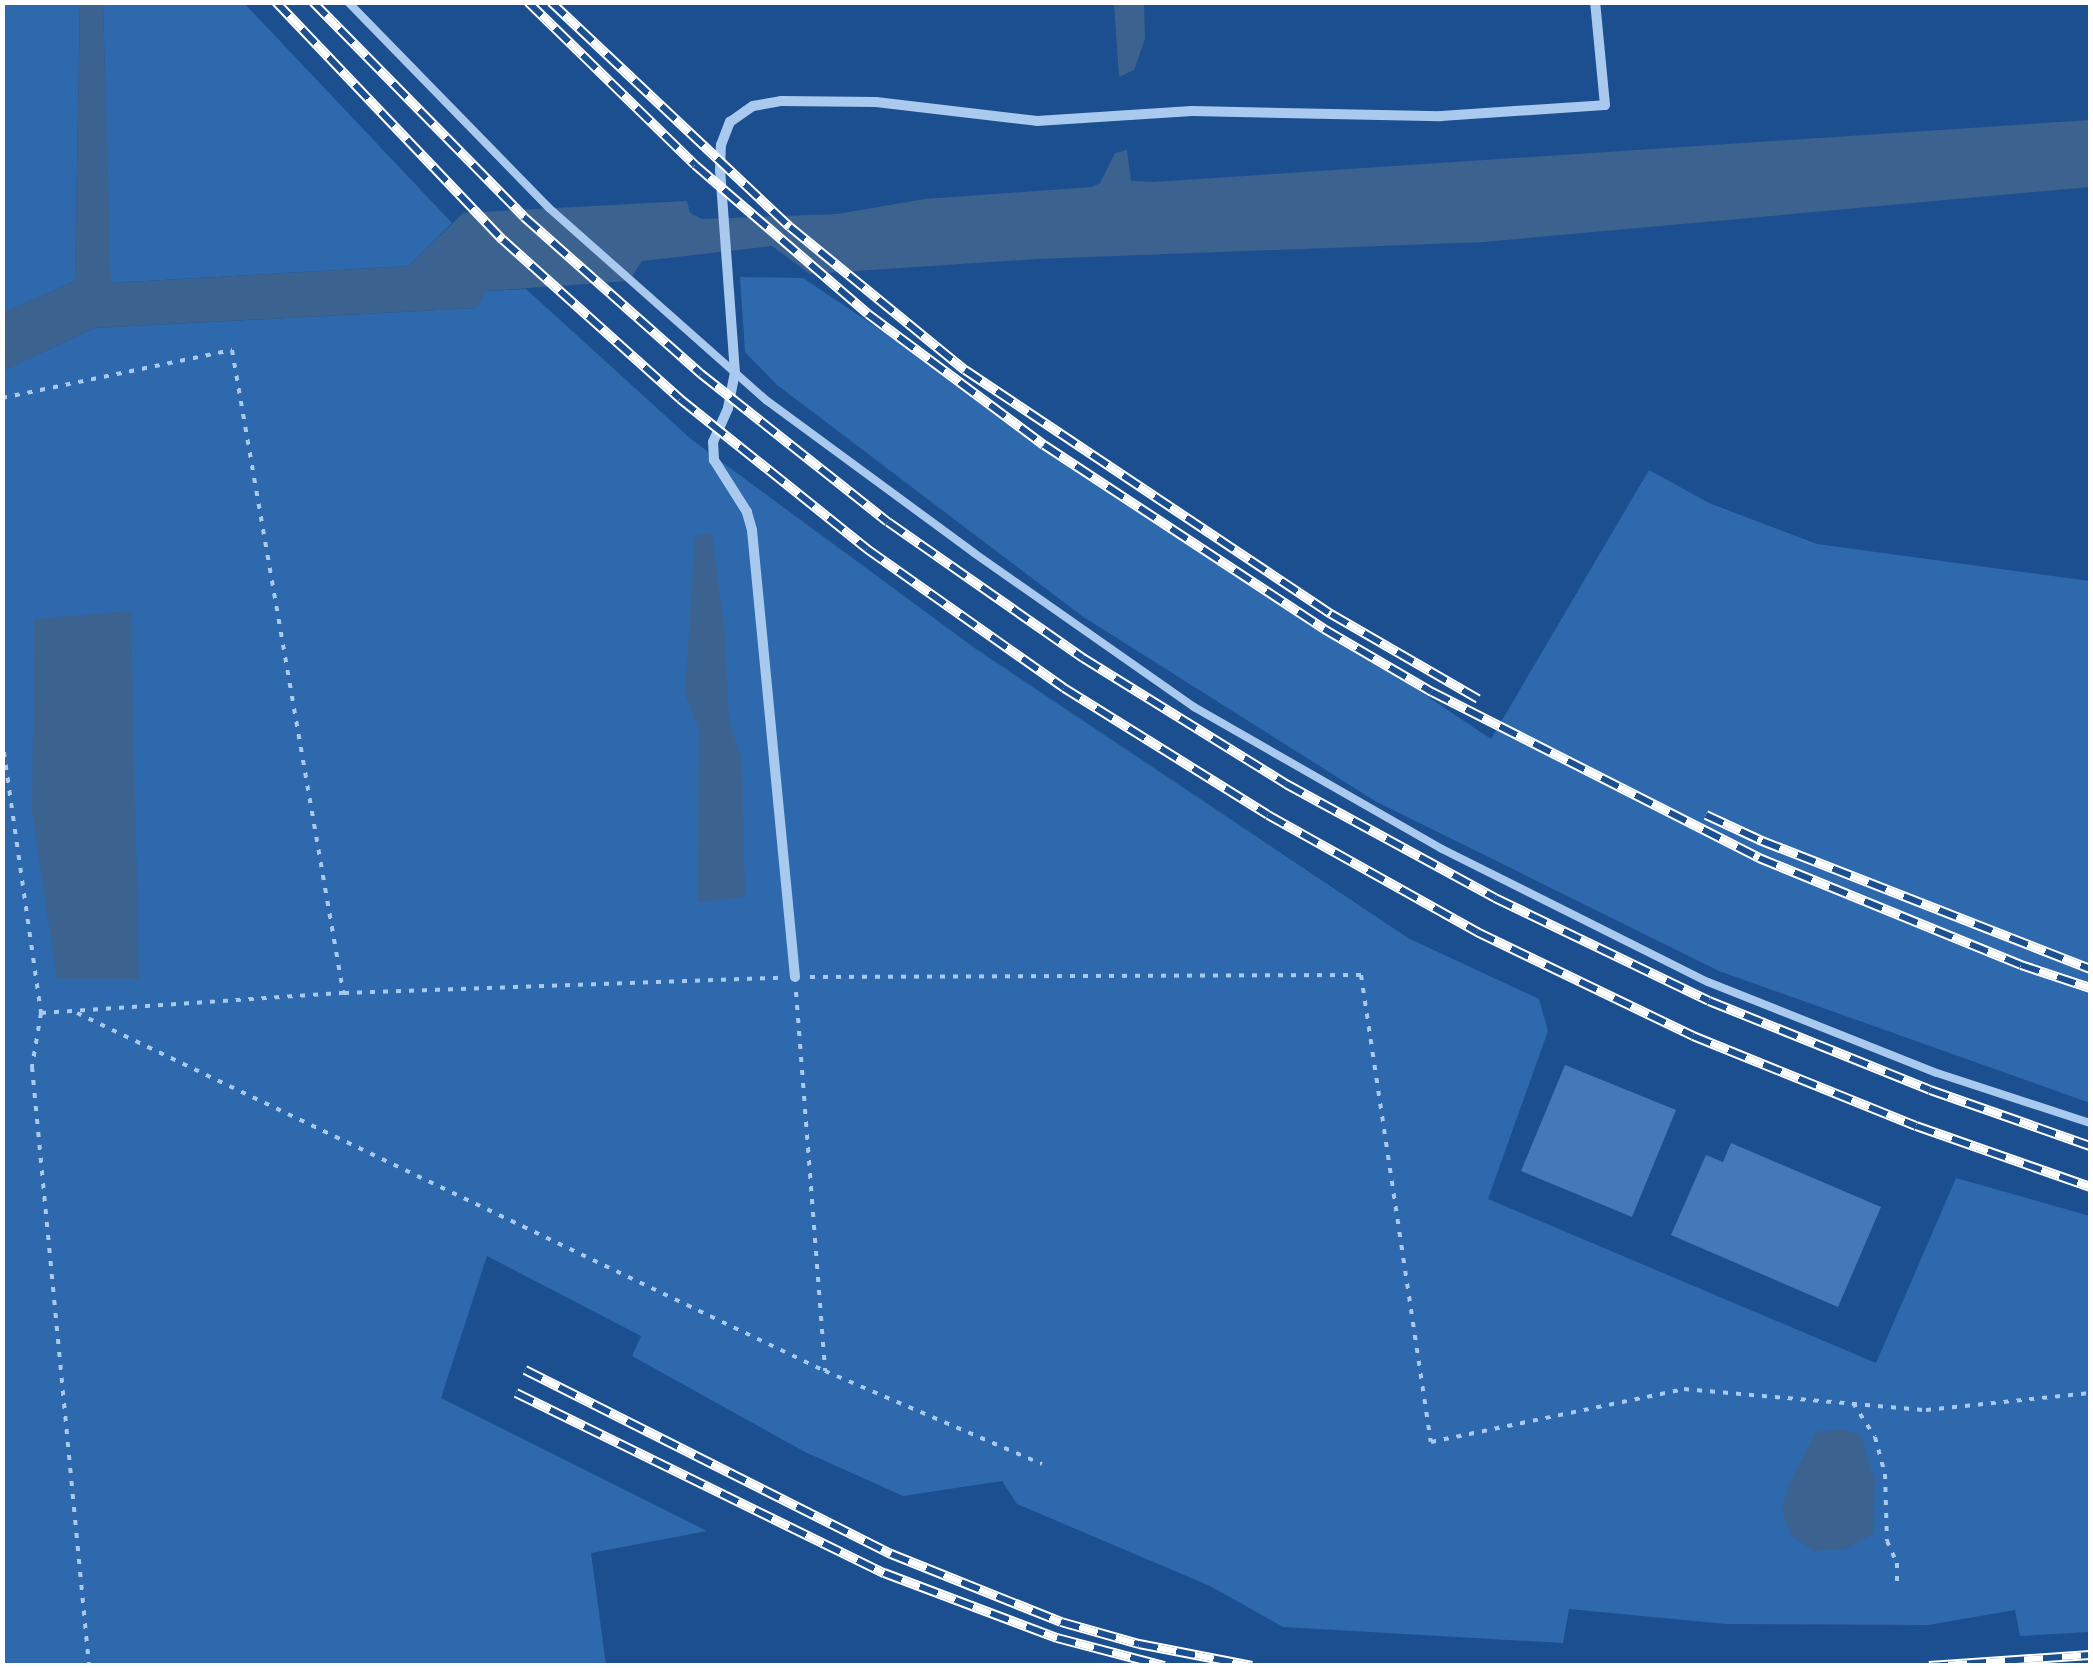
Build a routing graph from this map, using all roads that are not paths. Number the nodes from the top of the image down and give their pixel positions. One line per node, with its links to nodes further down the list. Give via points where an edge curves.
1 (348, 2): 3 (lane, via 548,208)
2 (1595, 2): 3 (street, via 1605,105 1441,116 1192,111 1037,121 876,102 768,102 741,112 724,132 720,170)
3 (735, 373): 4 (street, via 714,460 752,530); 5 (lane, via 974,554 1194,707 1442,849 1708,982 1937,1073)
4 (795, 977)
5 (2090, 1124)

